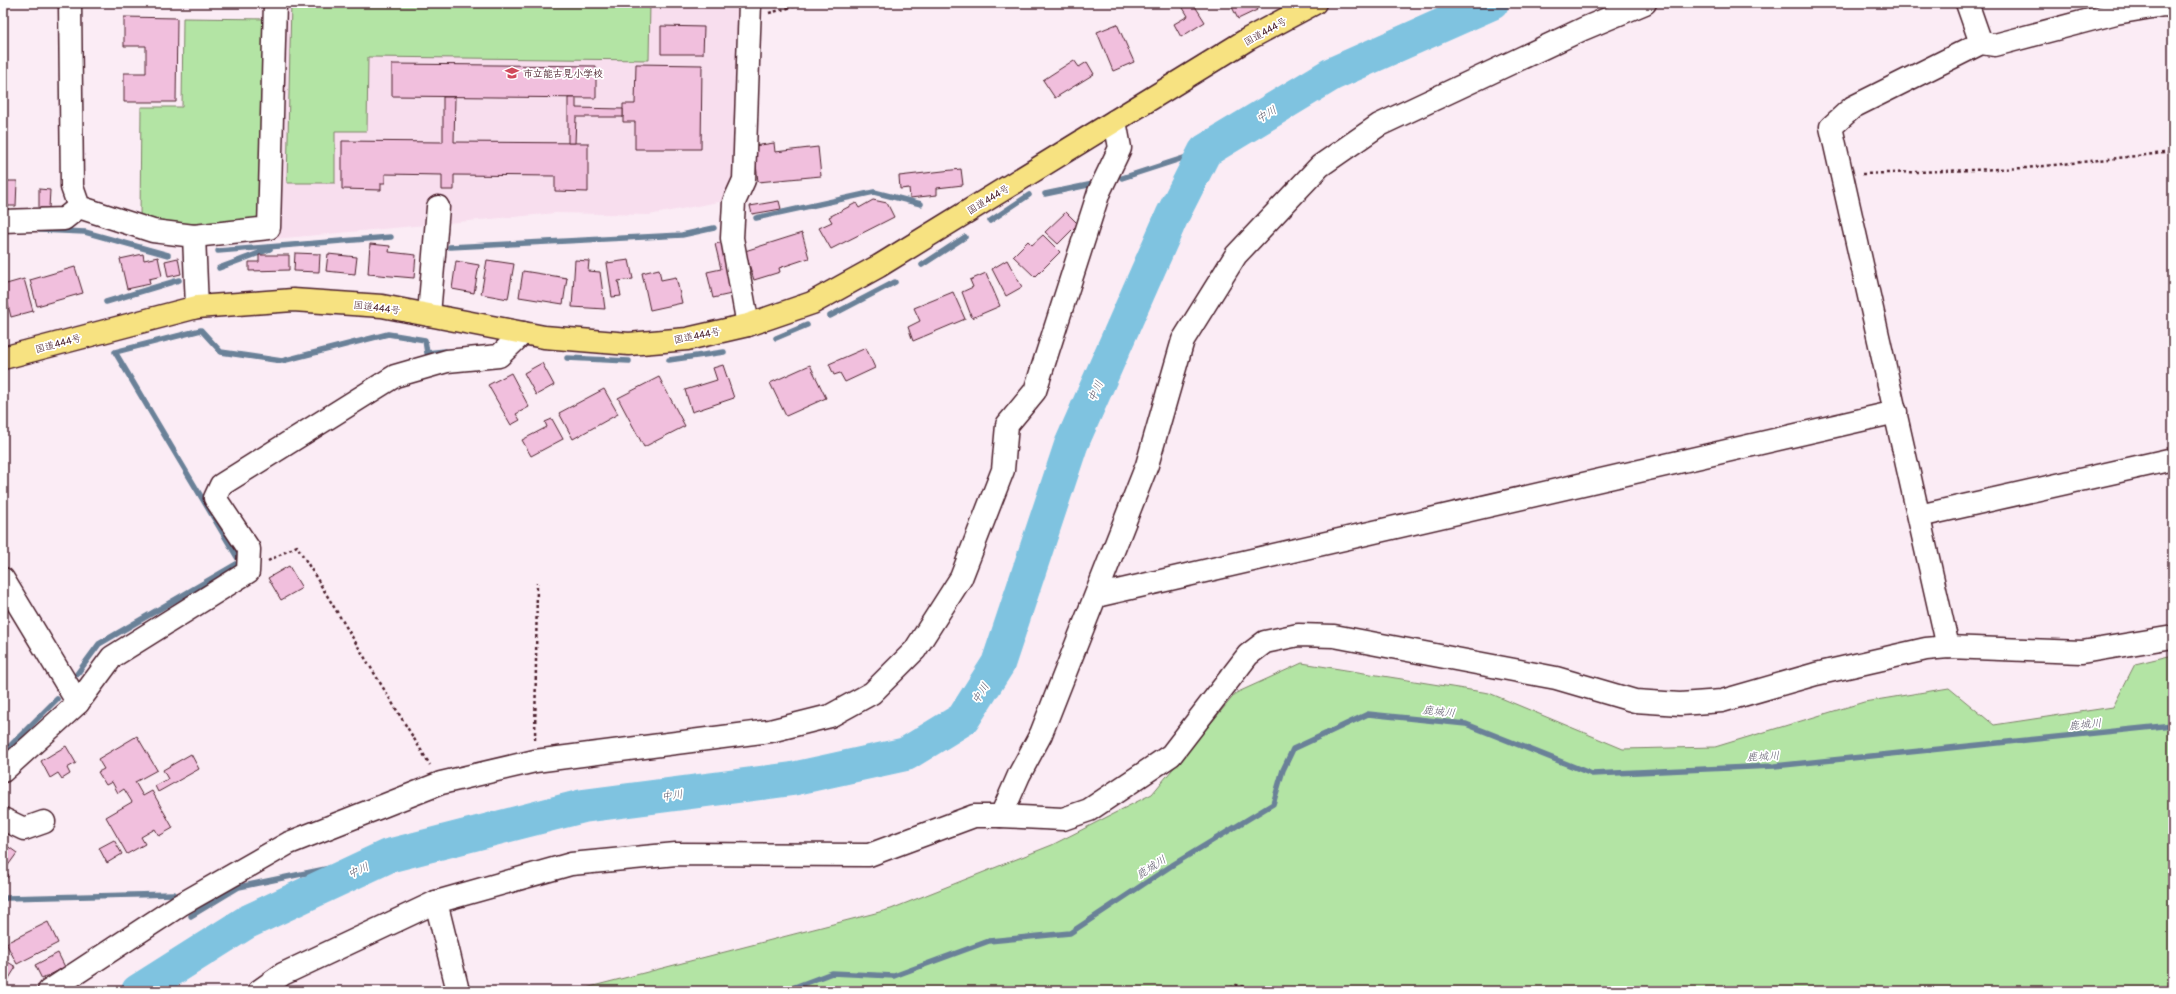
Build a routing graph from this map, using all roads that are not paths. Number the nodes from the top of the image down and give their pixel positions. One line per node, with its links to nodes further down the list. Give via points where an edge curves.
1 (70, 3): 10 (street, via 72,187)
2 (276, 3): 13 (street, via 269,228)
3 (1315, 3): 9 (highway, 国道444号, via 1248,39)
4 (1645, 3): 23 (street, via 1583,29 1379,124 1320,166 1236,255 1183,340 1147,465)
5 (1967, 3): 8 (street)
6 (2173, 6): 8 (street, via 2164,5 2116,13 1995,45)
7 (750, 10): 16 (street, via 744,180 734,202 732,238)
8 (1981, 42): 19 (street, via 1853,107 1831,128)
9 (1115, 121): 16 (highway, 国道444号, via 879,266 812,303); 32 (street, via 1120,148 1099,192 1035,391 1007,425 1003,470 961,578 915,650 872,693 830,716 770,731 535,761 441,783 289,842 180,905)
10 (79, 206): 12 (street, via 64,219); 13 (street, via 153,231)
11 (438, 207): 15 (street)
12 (3, 221)
13 (194, 236): 14 (street)
14 (197, 307): 15 (highway, 国道444号, via 293,300 382,306); 18 (highway, 国道444号)
15 (429, 315): 17 (highway, 国道444号)
16 (748, 324): 17 (highway, 国道444号, via 687,339 629,344)
17 (523, 333): 26 (street, via 499,356 448,361 395,376 221,485 215,498 249,549 248,572 112,656)
18 (3, 358)
19 (1896, 412): 21 (street); 23 (street)
20 (2173, 459): 21 (street)
21 (1919, 516): 25 (street)
22 (3, 579): 26 (street)
23 (1096, 596): 28 (street, via 1041,734)
24 (2173, 637): 25 (street, via 2082,652)
25 (1948, 647): 28 (street, via 1926,649 1816,674 1722,701 1680,704 1635,701 1556,678 1334,636 1298,635 1265,642 1248,655 1171,755 1089,810 1063,819)
26 (78, 703): 27 (street)
27 (3, 771)
28 (1001, 816): 31 (street, via 974,816 868,855 676,854 571,864)
29 (3, 820): 30 (street, via 24,828)
30 (44, 822)
31 (436, 902): 33 (street, via 283,974); 34 (street)
32 (49, 991)
33 (259, 991)
34 (458, 991)

